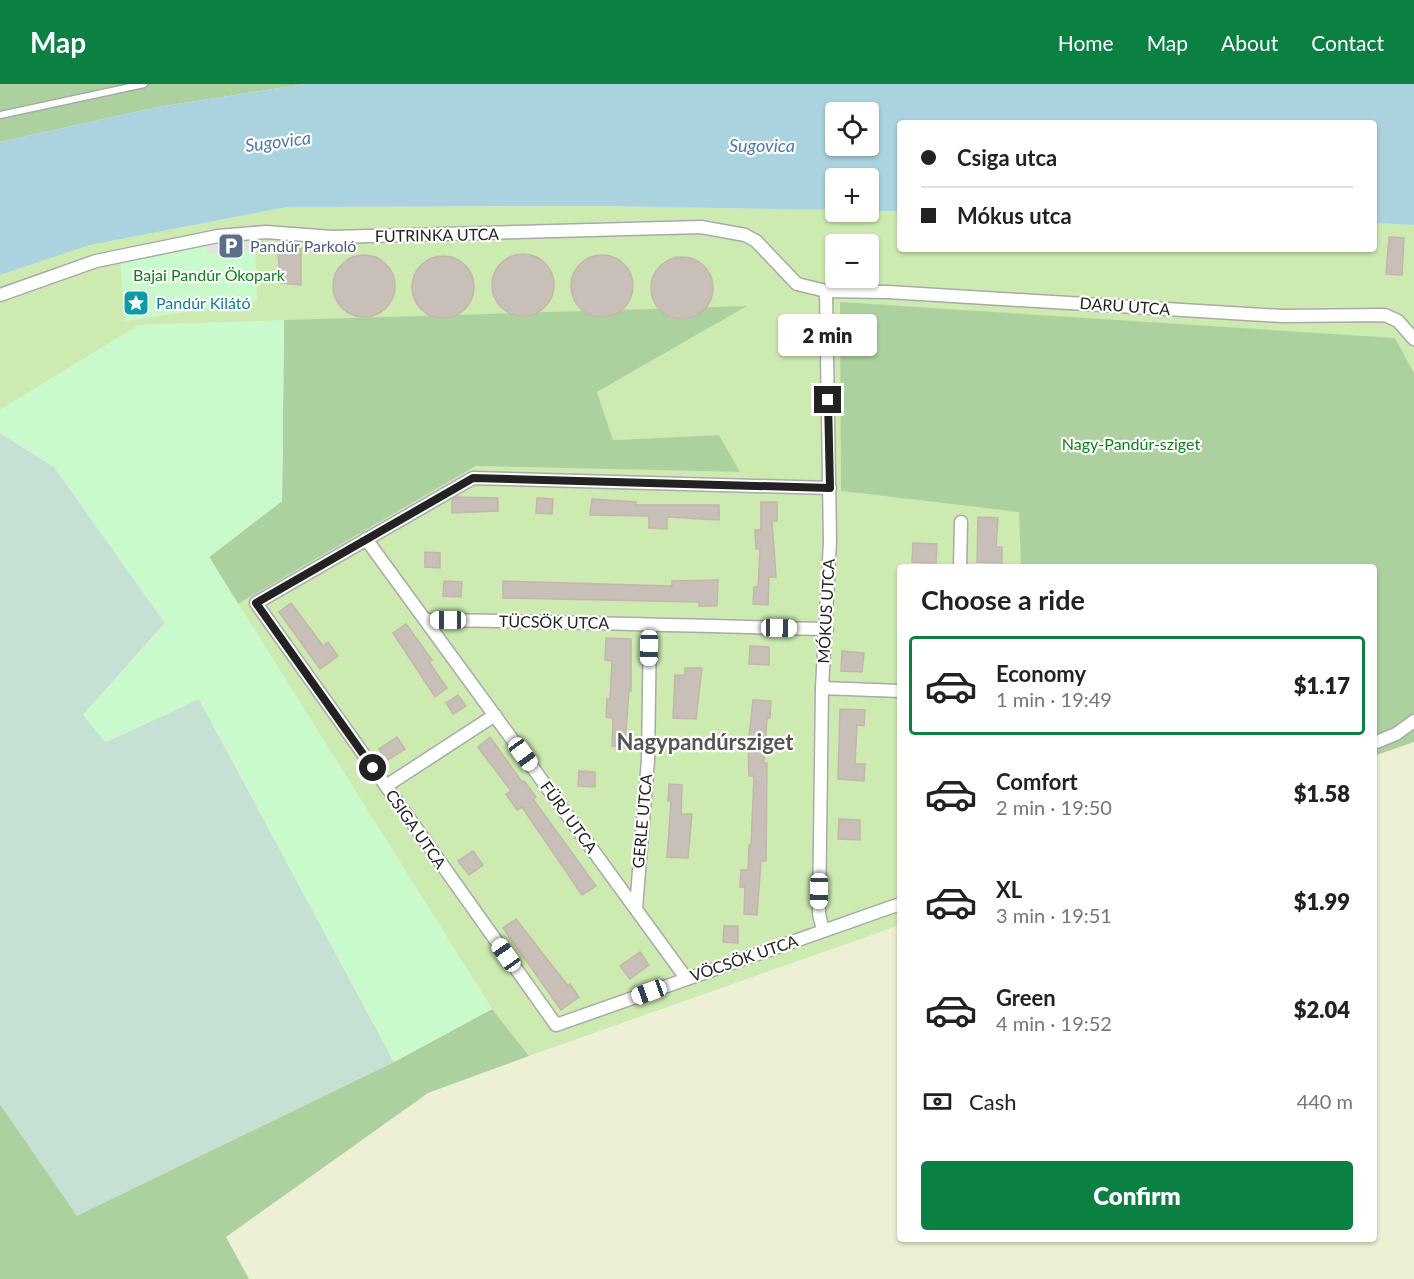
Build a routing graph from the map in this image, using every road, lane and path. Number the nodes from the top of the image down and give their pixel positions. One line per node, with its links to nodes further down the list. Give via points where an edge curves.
1 (144, 84): 2 (lane)
2 (0, 115)
3 (826, 291): 4 (street, FUTRINKA UTCA, via 797,284 756,241 745,235 679,227 344,237 266,232 218,236 96,261); 5 (street, DARU UTCA, via 1282,316 1384,315 1398,321); 6 (street, MÓKUS UTCA)
4 (0, 295)
5 (1414, 339)
6 (830, 488): 8 (street, via 473,478); 12 (street, MÓKUS UTCA)
7 (961, 522): 9 (street)
8 (366, 539): 10 (street, FÜRJ UTCA); 18 (street, CSIGA UTCA, via 256,603)
9 (960, 564)
10 (426, 620): 11 (street, TÜCSÖK UTCA, via 585,621); 15 (street, FÜRJ UTCA)
11 (650, 626): 12 (street, TÜCSÖK UTCA); 20 (street, GERLE UTCA, via 648,760)
12 (826, 629): 13 (street, MÓKUS UTCA)
13 (822, 687): 14 (street); 21 (street, MÓKUS UTCA, via 819,914)
14 (897, 692)
15 (495, 715): 18 (street); 20 (street, FÜRJ UTCA)
16 (1414, 721): 17 (street)
17 (1377, 742)
18 (386, 786): 23 (street, CSIGA UTCA)
19 (897, 905): 21 (street, VÖCSÖK UTCA)
20 (636, 908): 22 (street, FÜRJ UTCA)
21 (823, 930): 22 (street, VÖCSÖK UTCA)
22 (686, 978): 23 (street, VÖCSÖK UTCA)
23 (555, 1025)

